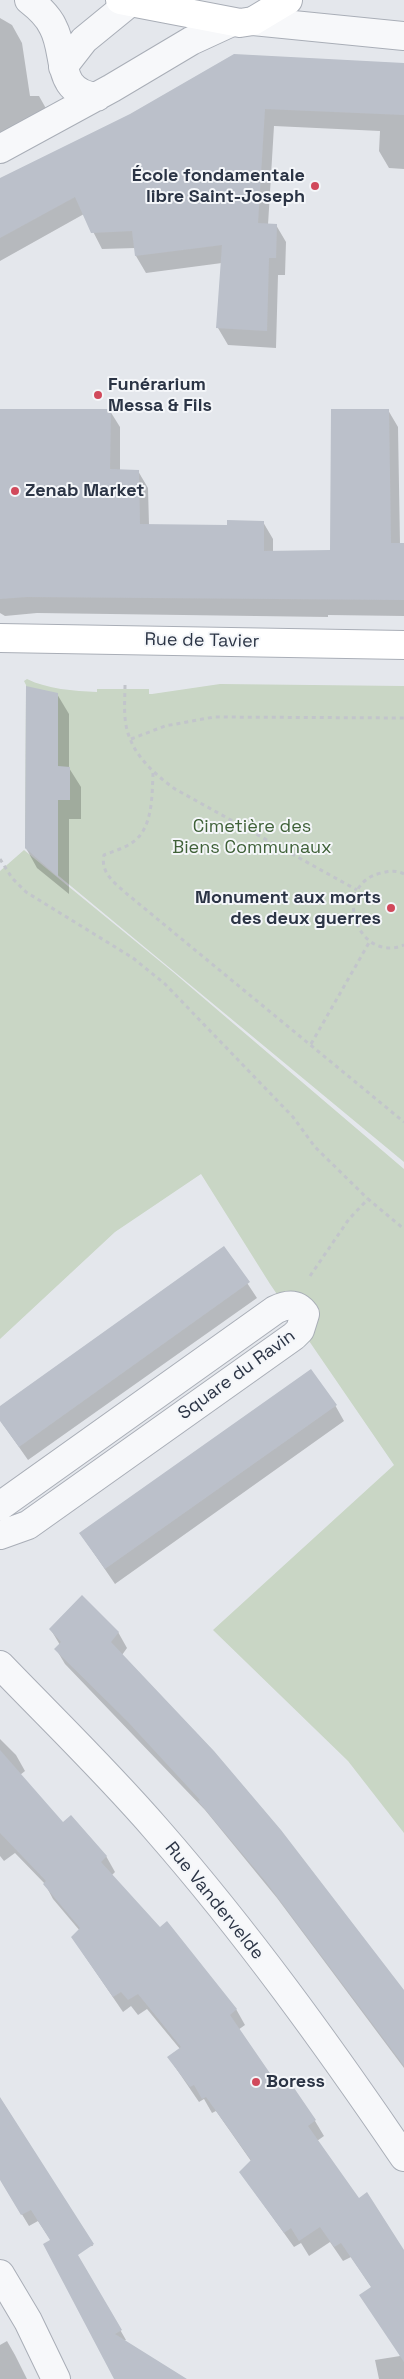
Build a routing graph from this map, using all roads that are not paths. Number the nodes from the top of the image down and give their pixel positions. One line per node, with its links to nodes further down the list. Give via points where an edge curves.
1 (29, 0): 8 (street, via 53,26)
2 (288, 0): 5 (street)
3 (128, 1): 4 (street); 8 (street, via 84,40)
4 (189, 7): 5 (street); 7 (street)
5 (242, 22): 6 (street); 7 (street)
6 (404, 36)
7 (173, 52): 9 (street)
8 (63, 66): 9 (street, via 67,81 75,90)
9 (96, 97): 10 (street)
10 (0, 149)
11 (0, 638): 12 (street, Rue de Tavier)
12 (404, 645)
13 (0, 1506): 14 (street, Square du Ravin, via 275,1310 293,1305 300,1307 305,1314 300,1330 294,1336 28,1525)
14 (0, 1535)
15 (0, 1665): 16 (street, Rue Vandervelde, via 112,1780 197,1877 315,2029)
16 (404, 2157)
17 (0, 2274): 18 (street, via 28,2321)
18 (56, 2379)

